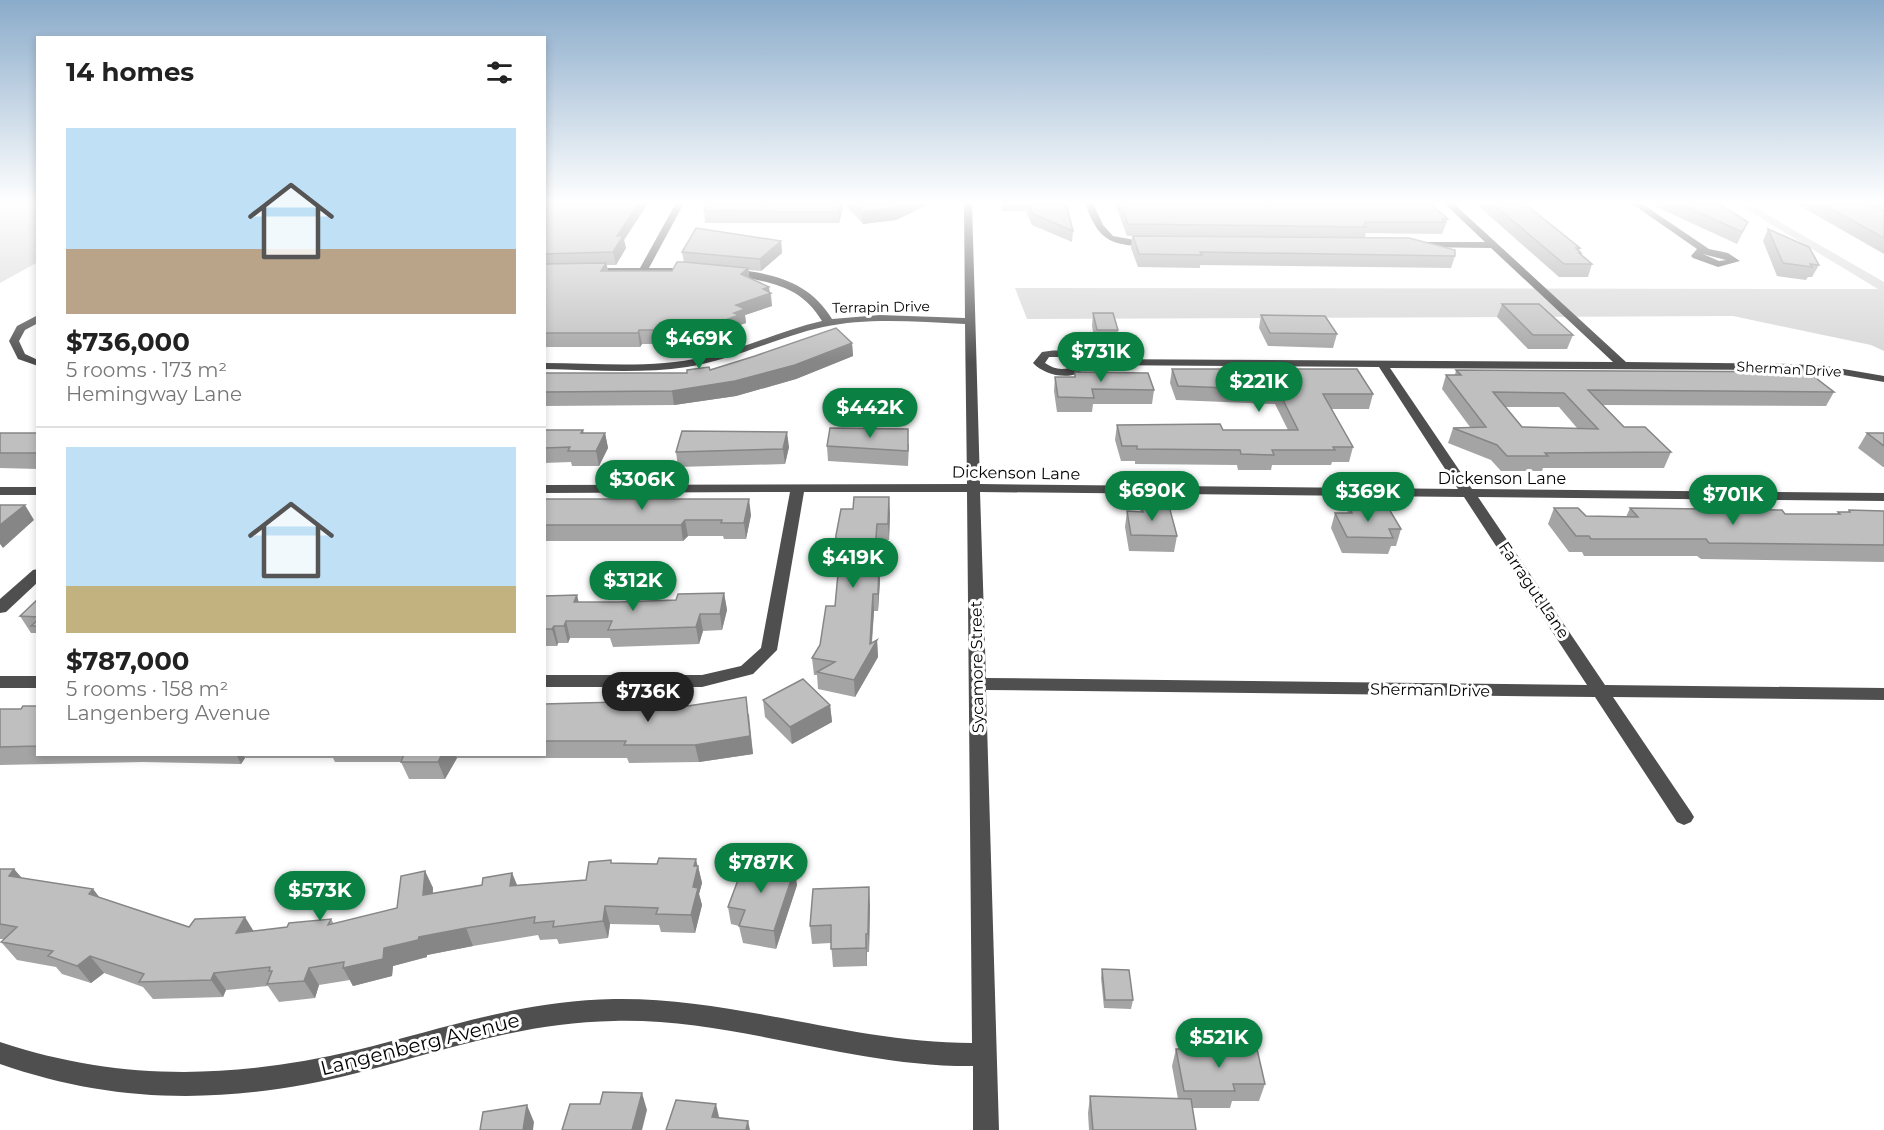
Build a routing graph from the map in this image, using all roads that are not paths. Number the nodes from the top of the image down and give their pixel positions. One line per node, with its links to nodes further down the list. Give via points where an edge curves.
1 (651, 256): 5 (street)
2 (970, 256): 7 (street, Sycamore Street)
3 (1505, 256): 13 (street)
4 (577, 271): 5 (street)
5 (643, 271): 8 (street, via 744,273 783,282 813,298)
6 (36, 319): 10 (street, via 21,328 14,341 16,353 27,362)
7 (972, 321): 8 (street, Terrapin Drive); 16 (street, Sycamore Street)
8 (828, 322): 12 (street, Terrapin Drive, via 686,364)
9 (1082, 362): 11 (street, Sherman Drive)
10 (36, 363)
11 (1382, 364): 13 (street, Sherman Drive); 20 (street, Farragut Lane)
12 (546, 366)
13 (1623, 366): 14 (street, Sherman Drive, via 1791,367)
14 (1884, 379)
15 (798, 488): 16 (street, Dickenson Lane); 17 (street, Dickenson Lane); 24 (street, via 769,650 747,670 702,681)
16 (973, 488): 20 (street, Dickenson Lane); 27 (street, Sycamore Street)
17 (546, 489)
18 (0, 491): 19 (street)
19 (36, 491)
20 (1470, 494): 21 (street, Dickenson Lane); 28 (street, Farragut Lane)
21 (1884, 497)
22 (36, 575): 23 (street)
23 (0, 608)
24 (546, 681)
25 (0, 682): 26 (street)
26 (36, 682)
27 (977, 684): 28 (street, Sherman Drive); 32 (street, Sycamore Street)
28 (1600, 691): 29 (street, Sherman Drive); 30 (street, Farragut Lane)
29 (1884, 694)
30 (1684, 817)
31 (0, 1053): 32 (street, Langenberg Avenue, via 30,1065 96,1080 154,1085 237,1082 323,1069 472,1028 534,1017 613,1010 690,1012 903,1052)
32 (984, 1054): 33 (street, Sycamore Street)
33 (986, 1130)

